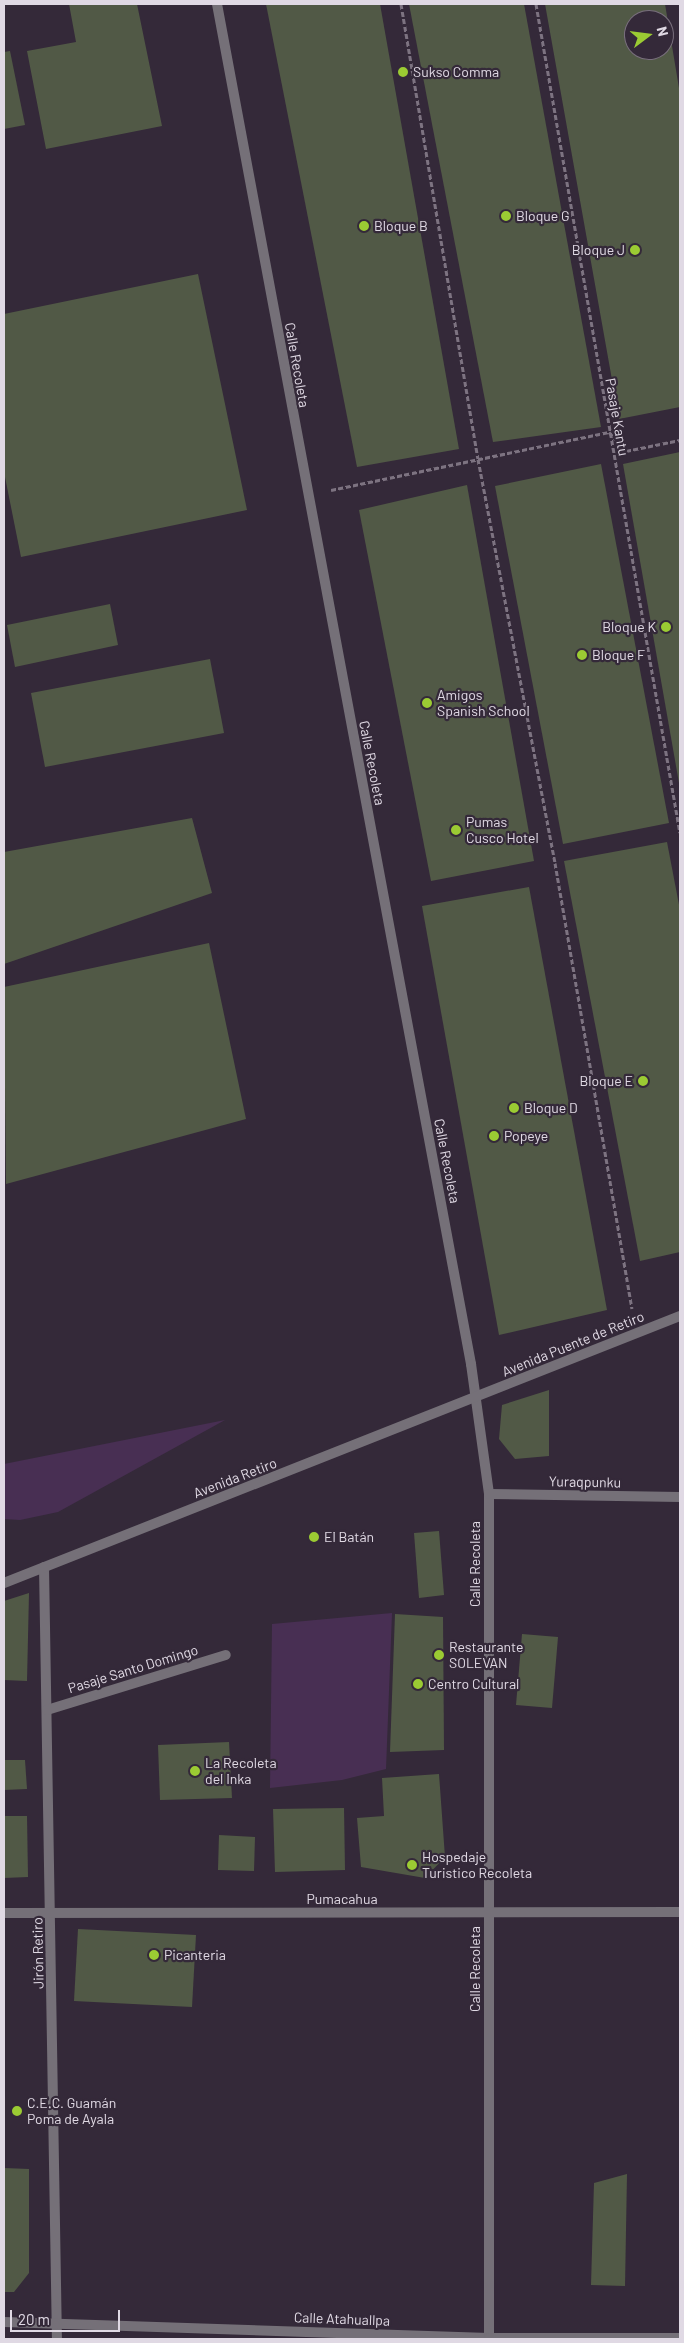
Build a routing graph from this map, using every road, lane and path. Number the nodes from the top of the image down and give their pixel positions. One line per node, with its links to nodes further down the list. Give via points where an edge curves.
1 (217, 4): 11 (street, Calle Recoleta)
2 (401, 4): 6 (path)
3 (536, 4): 4 (path, Pasaje Kantu)
4 (608, 432): 5 (path, via 626,451); 6 (path); 8 (path, Pasaje Kantu)
5 (680, 440)
6 (478, 459): 7 (path); 10 (path, via 555,863)
7 (344, 487)
8 (680, 833)
9 (680, 1316): 10 (street, Avenida Puente de Retiro)
10 (637, 1333): 11 (street, Avenida Puente de Retiro)
11 (476, 1399): 12 (street, Calle Recoleta); 14 (street, Avenida Retiro)
12 (489, 1494): 13 (street, Yuraqpunku); 21 (street, Calle Recoleta)
13 (680, 1497)
14 (44, 1567): 15 (street, Avenida Retiro); 17 (street, Jirón Retiro)
15 (4, 1583)
16 (226, 1655): 17 (street, Pasaje Santo Domingo)
17 (48, 1710): 20 (street, Jirón Retiro)
18 (680, 1912): 21 (street, Pumacahua)
19 (4, 1913): 20 (street, Pumacahua)
20 (51, 1913): 21 (street, Pumacahua); 23 (street, Jirón Retiro)
21 (489, 1913): 24 (street, Calle Recoleta)
22 (4, 2322): 23 (street, Calle Atahuallpa)
23 (57, 2324): 24 (street, Calle Atahuallpa); 26 (street, Jirón Retiro)
24 (489, 2338): 25 (street, Calle Atahuallpa)
25 (680, 2338)
26 (57, 2339)

